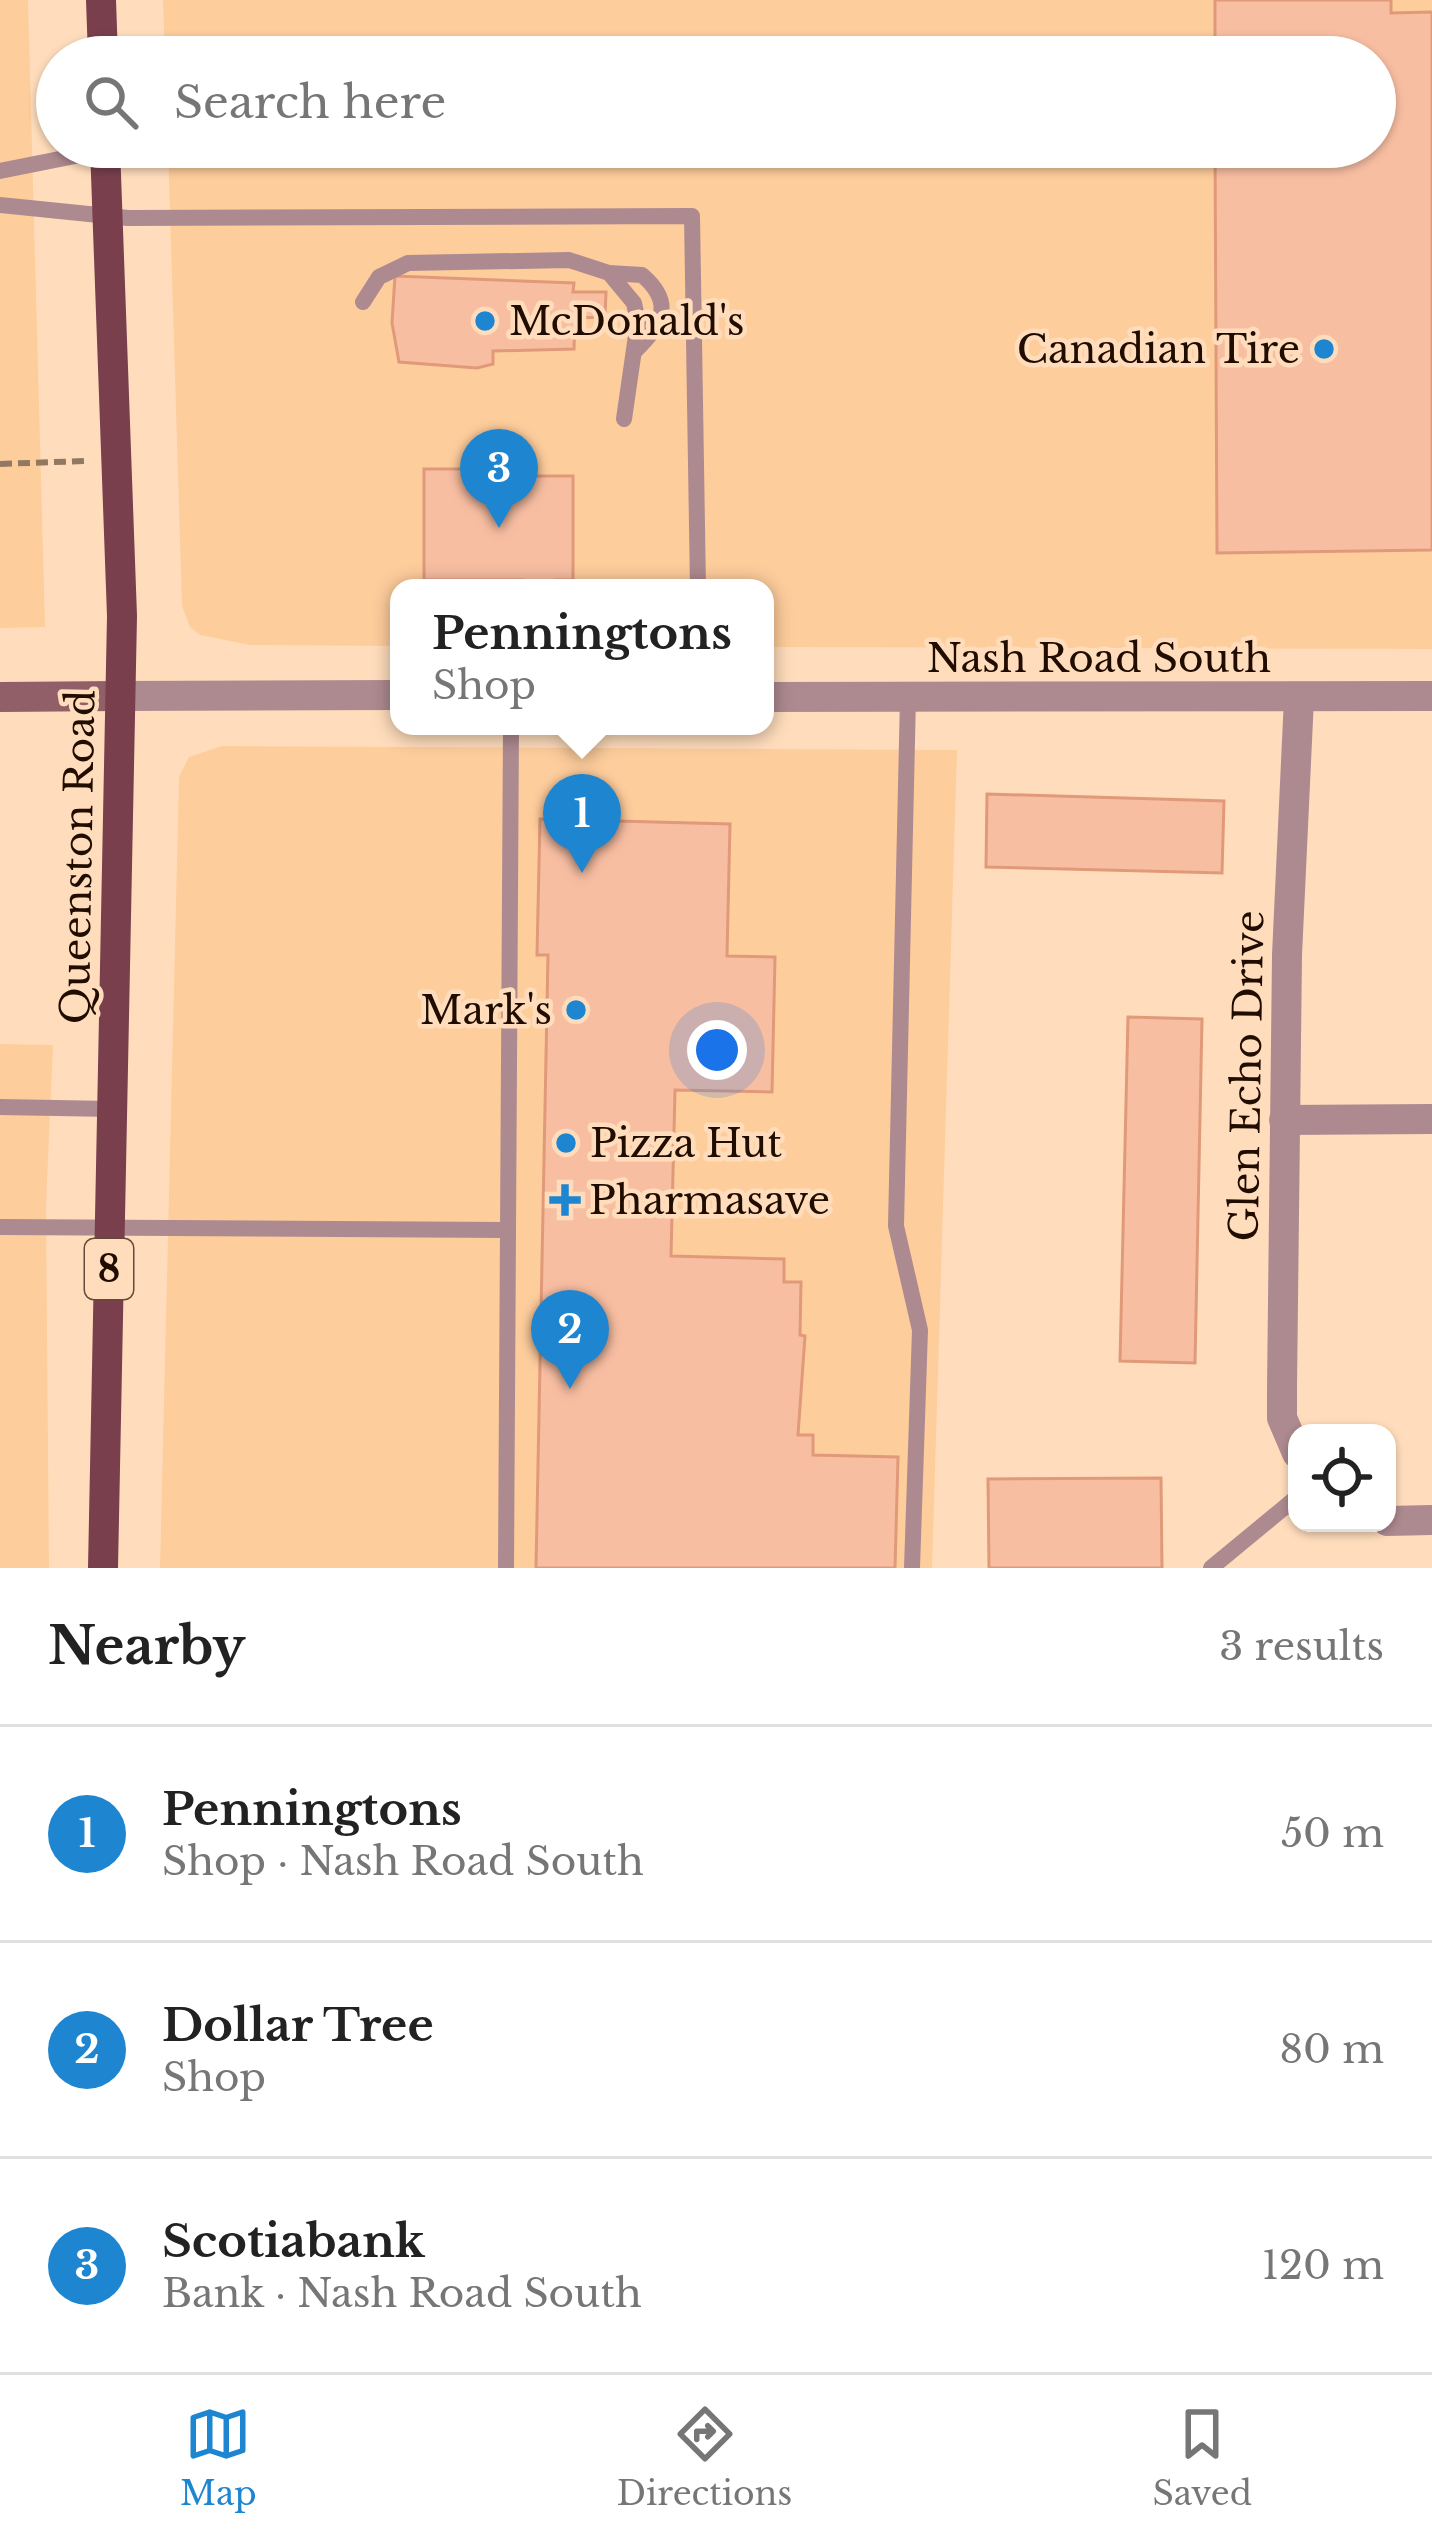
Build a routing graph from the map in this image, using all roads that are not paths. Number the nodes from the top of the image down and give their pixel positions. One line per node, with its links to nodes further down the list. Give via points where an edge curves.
1 (101, 0): 2 (main road)
2 (102, 36)
3 (36, 163): 5 (lane)
4 (106, 168): 7 (main road, Queenston Road / 8)
5 (0, 171)
6 (0, 205): 7 (lane)
7 (107, 218): 12 (lane, via 692,216); 14 (main road, Queenston Road / 8)
8 (610, 273): 9 (lane, via 569,260 408,263 379,277); 10 (lane, via 634,303); 10 (lane, via 642,275 662,301 664,315)
9 (363, 302)
10 (635, 351): 11 (lane)
11 (624, 419)
12 (698, 579)
13 (390, 695): 14 (street)
14 (120, 696): 16 (main road); 22 (main road, Queenston Road / 8)
15 (1432, 696): 19 (street, Nash Road South)
16 (0, 697)
17 (774, 697): 18 (street, Nash Road South)
18 (908, 697): 19 (street, Nash Road South); 34 (lane, via 896,1226 920,1330)
19 (1299, 698): 24 (street, Glen Echo Drive)
20 (511, 735): 27 (lane)
21 (0, 1107): 22 (lane)
22 (112, 1108): 25 (main road, Queenston Road / 8)
23 (1432, 1118): 24 (street)
24 (1283, 1120): 28 (street, Glen Echo Drive)
25 (110, 1226): 26 (lane); 27 (lane); 32 (main road, Queenston Road / 8)
26 (0, 1227)
27 (506, 1230): 33 (lane)
28 (1288, 1432)
29 (1288, 1504): 35 (lane)
30 (1432, 1520): 31 (street)
31 (1396, 1521)
32 (103, 1568)
33 (506, 1568)
34 (912, 1568)
35 (1211, 1568)

